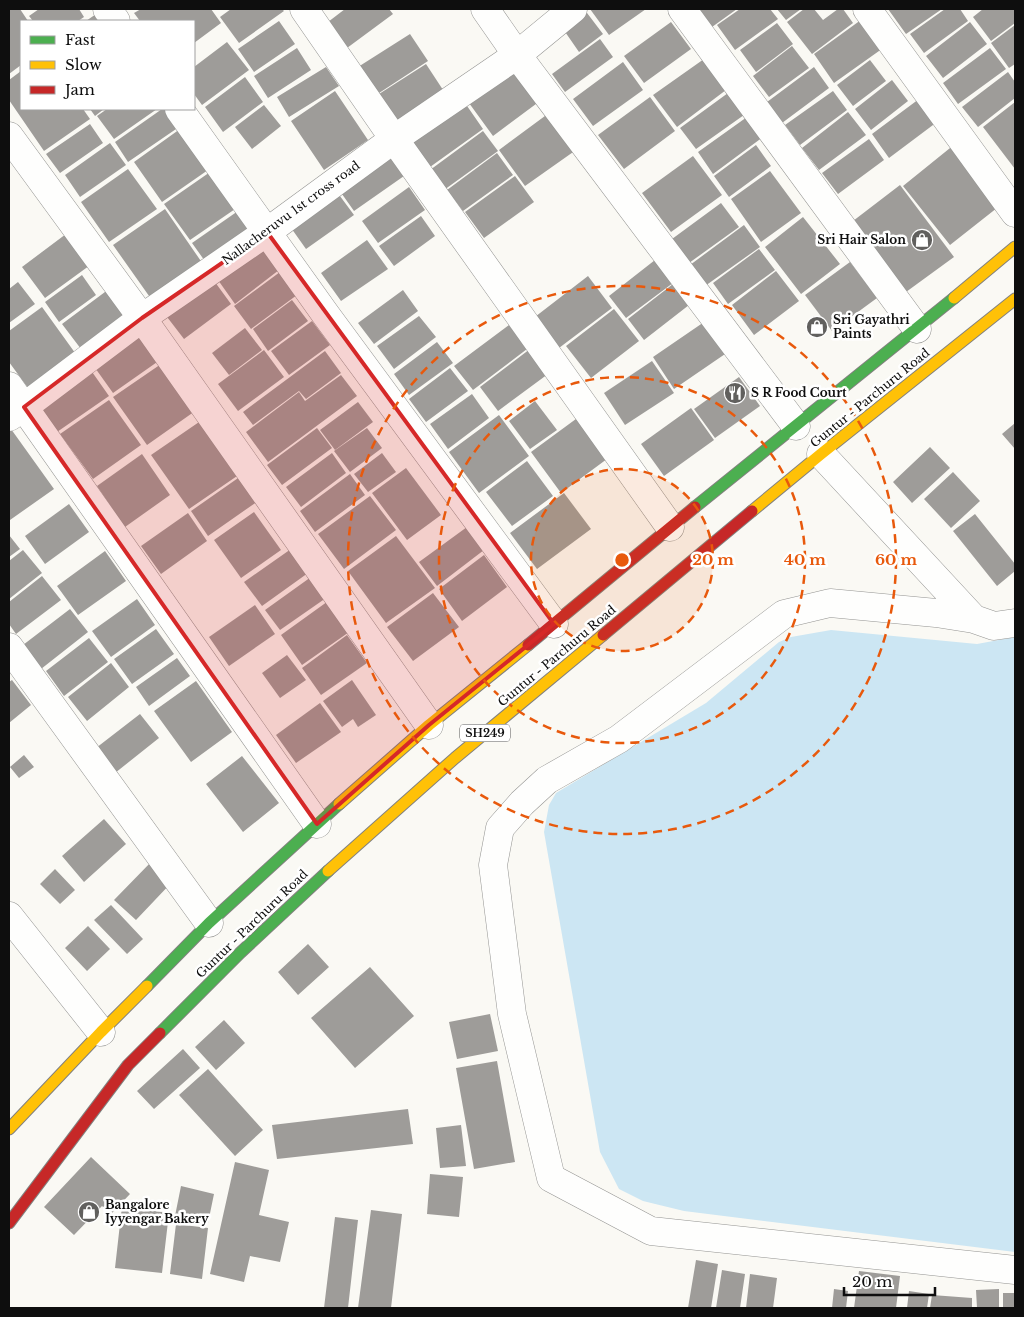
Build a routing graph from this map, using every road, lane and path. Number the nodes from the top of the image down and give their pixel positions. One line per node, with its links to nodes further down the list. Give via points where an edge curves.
1 (107, 9): 7 (street)
2 (304, 9): 11 (street)
3 (485, 9): 8 (street)
4 (573, 9): 8 (street, Nallacheruvu 1st cross road)
5 (682, 9): 17 (street)
6 (867, 9): 12 (street)
7 (115, 20)
8 (517, 55): 11 (street, Nallacheruvu 1st cross road); 19 (street)
9 (180, 110): 13 (street)
10 (9, 136): 16 (street)
11 (394, 139): 13 (street, Nallacheruvu 1st cross road); 21 (street)
12 (1015, 213)
13 (267, 232): 16 (street, Nallacheruvu 1st cross road); 24 (street)
14 (1015, 247): 17 (main road, Guntur - Parchuru Road)
15 (1015, 298): 20 (main road, Guntur - Parchuru Road / SH249)
16 (142, 318): 18 (street, Nallacheruvu 1st cross road); 26 (street)
17 (917, 329): 19 (main road, Guntur - Parchuru Road)
18 (14, 403): 27 (street)
19 (796, 426): 21 (main road, Guntur - Parchuru Road)
20 (821, 454): 22 (street); 32 (main road, Guntur - Parchuru Road / SH249, via 455,758 240,953 128,1064)
21 (670, 527): 24 (main road, Guntur - Parchuru Road)
22 (974, 619): 23 (street, via 994,626); 33 (street, via 830,604 784,614 619,739 547,780 500,828 493,864 512,1014 552,1178 651,1231)
23 (1015, 623)
24 (554, 624): 26 (main road, Guntur - Parchuru Road)
25 (9, 647): 29 (street)
26 (429, 725): 27 (main road, Guntur - Parchuru Road)
27 (317, 824): 29 (main road, Guntur - Parchuru Road)
28 (9, 916): 30 (street)
29 (209, 923): 30 (main road, Guntur - Parchuru Road)
30 (101, 1032): 31 (main road, Guntur - Parchuru Road)
31 (9, 1129)
32 (9, 1223)
33 (1015, 1270)

